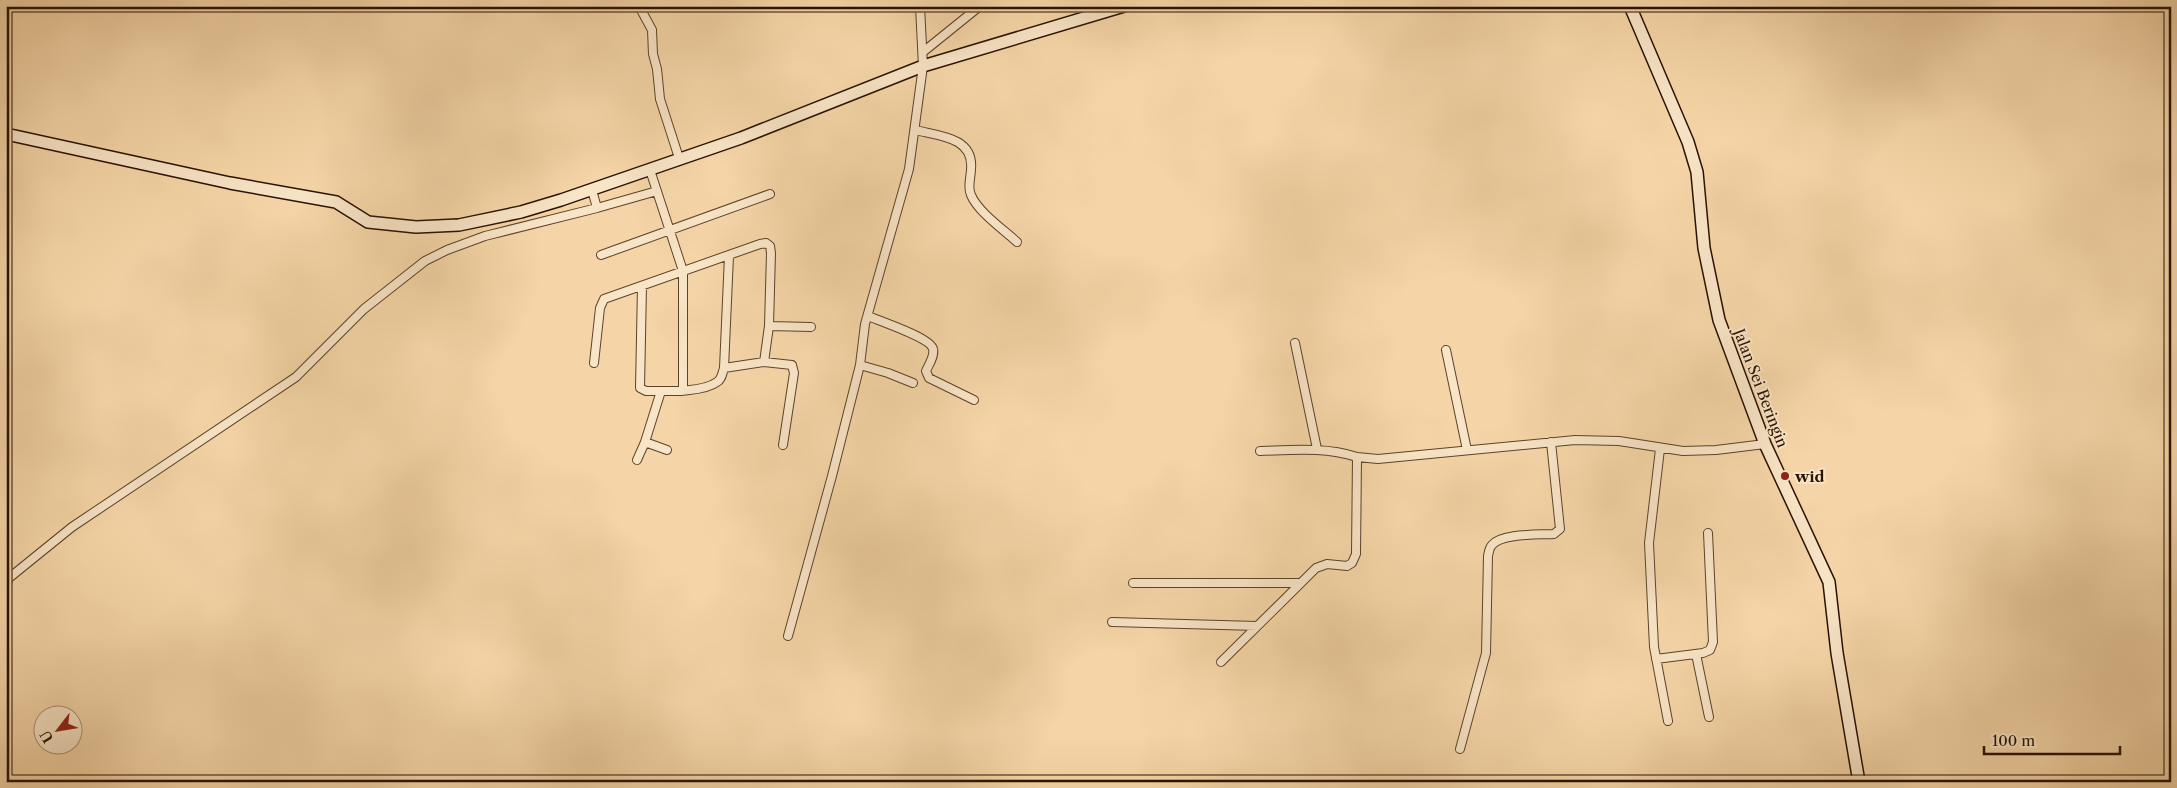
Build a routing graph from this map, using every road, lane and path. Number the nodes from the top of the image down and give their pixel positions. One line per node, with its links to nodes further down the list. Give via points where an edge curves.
1 (639, 6): 10 (street, via 652,30 662,105)
2 (920, 6): 6 (street)
3 (980, 6): 6 (street)
4 (1124, 6): 7 (street)
5 (1630, 6): 37 (street, Jalan Sei Beringin, via 1694,161 1713,297)
6 (923, 52): 7 (street)
7 (923, 66): 8 (street); 10 (street, via 809,112)
8 (916, 130): 17 (street, via 966,147 972,158 971,195 982,210); 22 (street, via 909,169)
9 (6, 134): 12 (street, via 230,183 336,202 368,222 397,226 428,228 485,220)
10 (679, 158): 11 (street)
11 (650, 170): 12 (street); 13 (street)
12 (592, 190): 15 (street)
13 (657, 191): 15 (street); 16 (street)
14 (770, 194): 16 (street)
15 (597, 208): 48 (street, via 484,236 425,261 364,309 296,377 72,527)
16 (670, 230): 18 (street); 20 (street)
17 (1017, 242)
18 (601, 255)
19 (728, 256): 20 (street); 23 (street, via 760,244 770,246); 30 (street)
20 (683, 271): 21 (street); 32 (street)
21 (642, 286): 28 (street, via 604,299); 33 (street, via 639,386 643,390)
22 (868, 316): 29 (street); 34 (street, via 931,345 934,353 926,372 929,378)
23 (769, 326): 24 (street); 27 (street)
24 (811, 327)
25 (1295, 343): 39 (street)
26 (1446, 350): 43 (street)
27 (764, 362): 30 (street); 38 (street, via 788,364 794,369)
28 (594, 363)
29 (860, 365): 31 (street); 54 (street)
30 (724, 368): 32 (street, via 722,377 710,386)
31 (913, 383)
32 (683, 390): 33 (street)
33 (661, 391): 35 (street)
34 (974, 400)
35 (645, 442): 41 (street); 45 (street)
36 (1551, 442): 40 (street, via 1599,440); 43 (street); 60 (street, via 1560,529 1554,534 1506,537 1497,540 1490,548 1486,653)
37 (1765, 444): 40 (street, via 1699,451); 61 (street, Jalan Sei Beringin, via 1829,582 1837,653)
38 (783, 445)
39 (1317, 449): 42 (street); 44 (street)
40 (1660, 449): 56 (street, via 1649,543)
41 (667, 450)
42 (1260, 450)
43 (1467, 450): 44 (street, via 1378,459)
44 (1357, 457): 50 (street, via 1354,560 1347,566 1319,565)
45 (637, 460)
46 (1708, 533): 55 (street, via 1713,642 1710,650)
47 (6, 569): 48 (street)
48 (9, 578): 51 (street)
49 (1133, 582): 50 (street)
50 (1299, 584): 53 (street)
51 (6, 587)
52 (1112, 622): 53 (street)
53 (1257, 626): 57 (street)
54 (788, 636)
55 (1696, 654): 56 (street); 58 (street)
56 (1656, 659): 59 (street)
57 (1221, 662)
58 (1709, 717)
59 (1668, 721)
60 (1460, 749)
61 (1859, 782)

